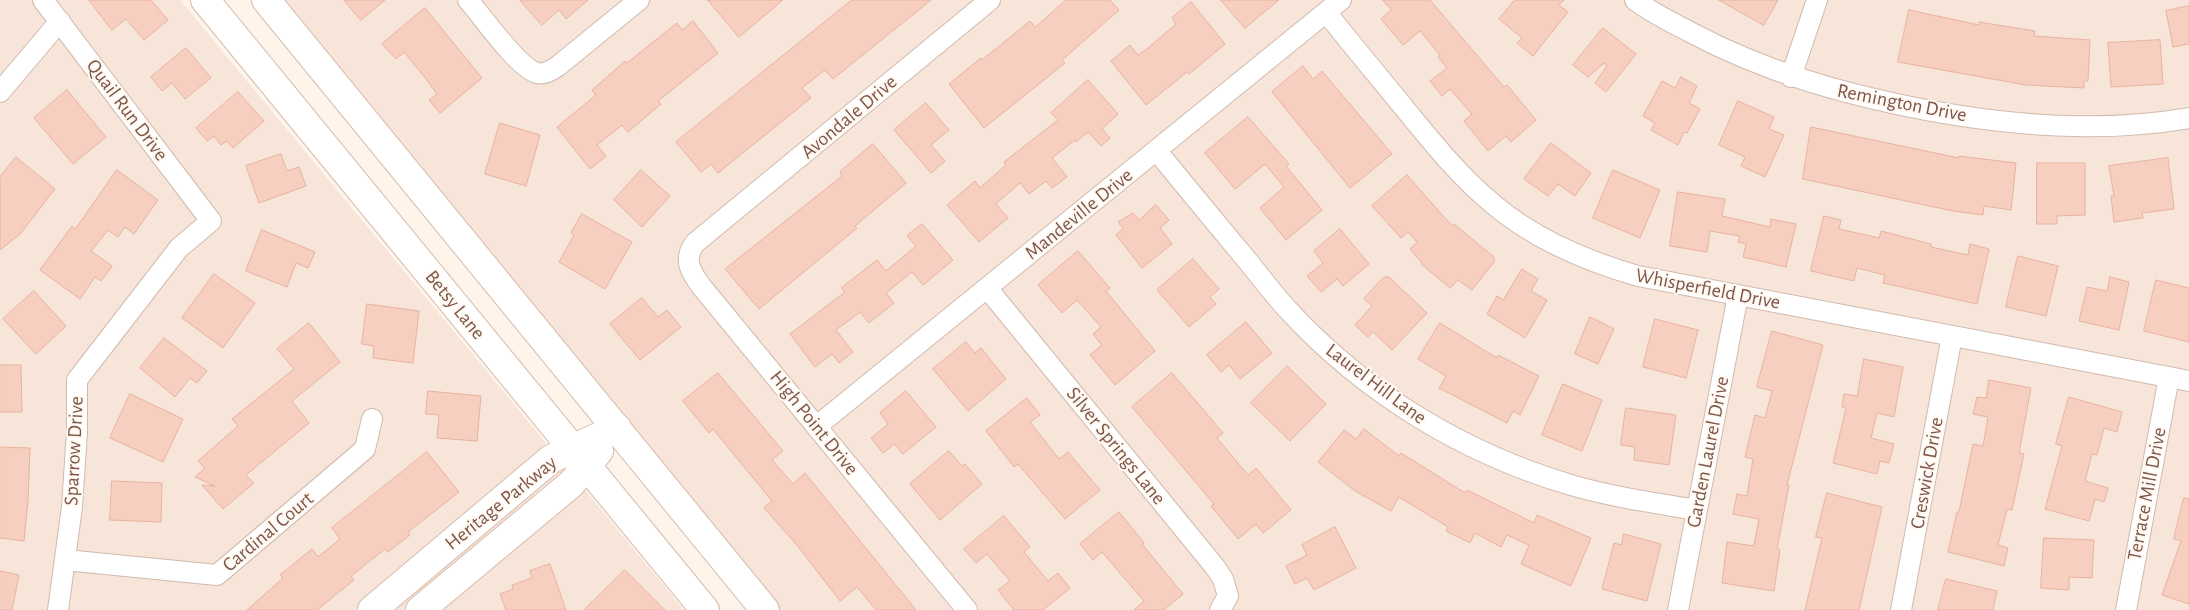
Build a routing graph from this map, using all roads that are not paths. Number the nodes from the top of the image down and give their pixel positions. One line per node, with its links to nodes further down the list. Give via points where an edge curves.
1 (43, 0): 10 (street, Quail Run Drive)
2 (205, 0): 25 (main road, Betsy Lane)
3 (266, 0): 24 (main road)
4 (468, 0): 5 (street, via 512,53 529,70 539,74 549,72 566,60)
5 (639, 0)
6 (990, 0): 16 (street, Avondale Drive)
7 (1635, 0): 11 (street, Remington Drive, via 1701,38)
8 (1817, 0): 11 (street)
9 (1333, 6): 14 (street, Mandeville Drive); 18 (street, Whisperfield Drive, via 1442,155 1493,205 1511,218 1556,246 1618,270)
10 (60, 21): 12 (street); 15 (street, Quail Run Drive)
11 (1791, 77): 13 (street, Remington Drive, via 1869,99 2030,125 2087,126)
12 (0, 92)
13 (2189, 118)
14 (1156, 152): 17 (street, Mandeville Drive); 26 (street, Laurel Hill Lane, via 1288,310 1351,370 1388,398 1456,439 1538,474 1597,492)
15 (212, 221): 27 (street, Sparrow Drive, via 179,248 77,380 77,432)
16 (708, 233): 23 (street, High Point Drive, via 690,250 691,273)
17 (987, 288): 23 (street, Mandeville Drive); 34 (street, Silver Springs Lane, via 1215,566 1228,596)
18 (1738, 295): 19 (street, Whisperfield Drive); 26 (street, Garden Laurel Drive)
19 (1952, 336): 20 (street, Whisperfield Drive); 36 (street, Creswick Drive)
20 (2169, 377): 21 (street, Whisperfield Drive); 37 (street, Terrace Mill Drive)
21 (2189, 381)
22 (372, 419): 27 (street, Cardinal Court, via 365,449 217,575)
23 (817, 426): 33 (street, High Point Drive)
24 (617, 428): 25 (main road, Heritage Parkway); 32 (main road)
25 (580, 457): 29 (main road, Heritage Parkway, via 551,459); 30 (main road, Heritage Parkway, via 570,484); 31 (main road, Betsy Lane)
26 (1697, 510): 35 (street, Garden Laurel Drive)
27 (66, 560): 28 (street, Sparrow Drive)
28 (58, 610)
29 (372, 610)
30 (420, 610)
31 (705, 610)
32 (765, 610)
33 (967, 610)
34 (1220, 610)
35 (1678, 610)
36 (1901, 610)
37 (2126, 610)

